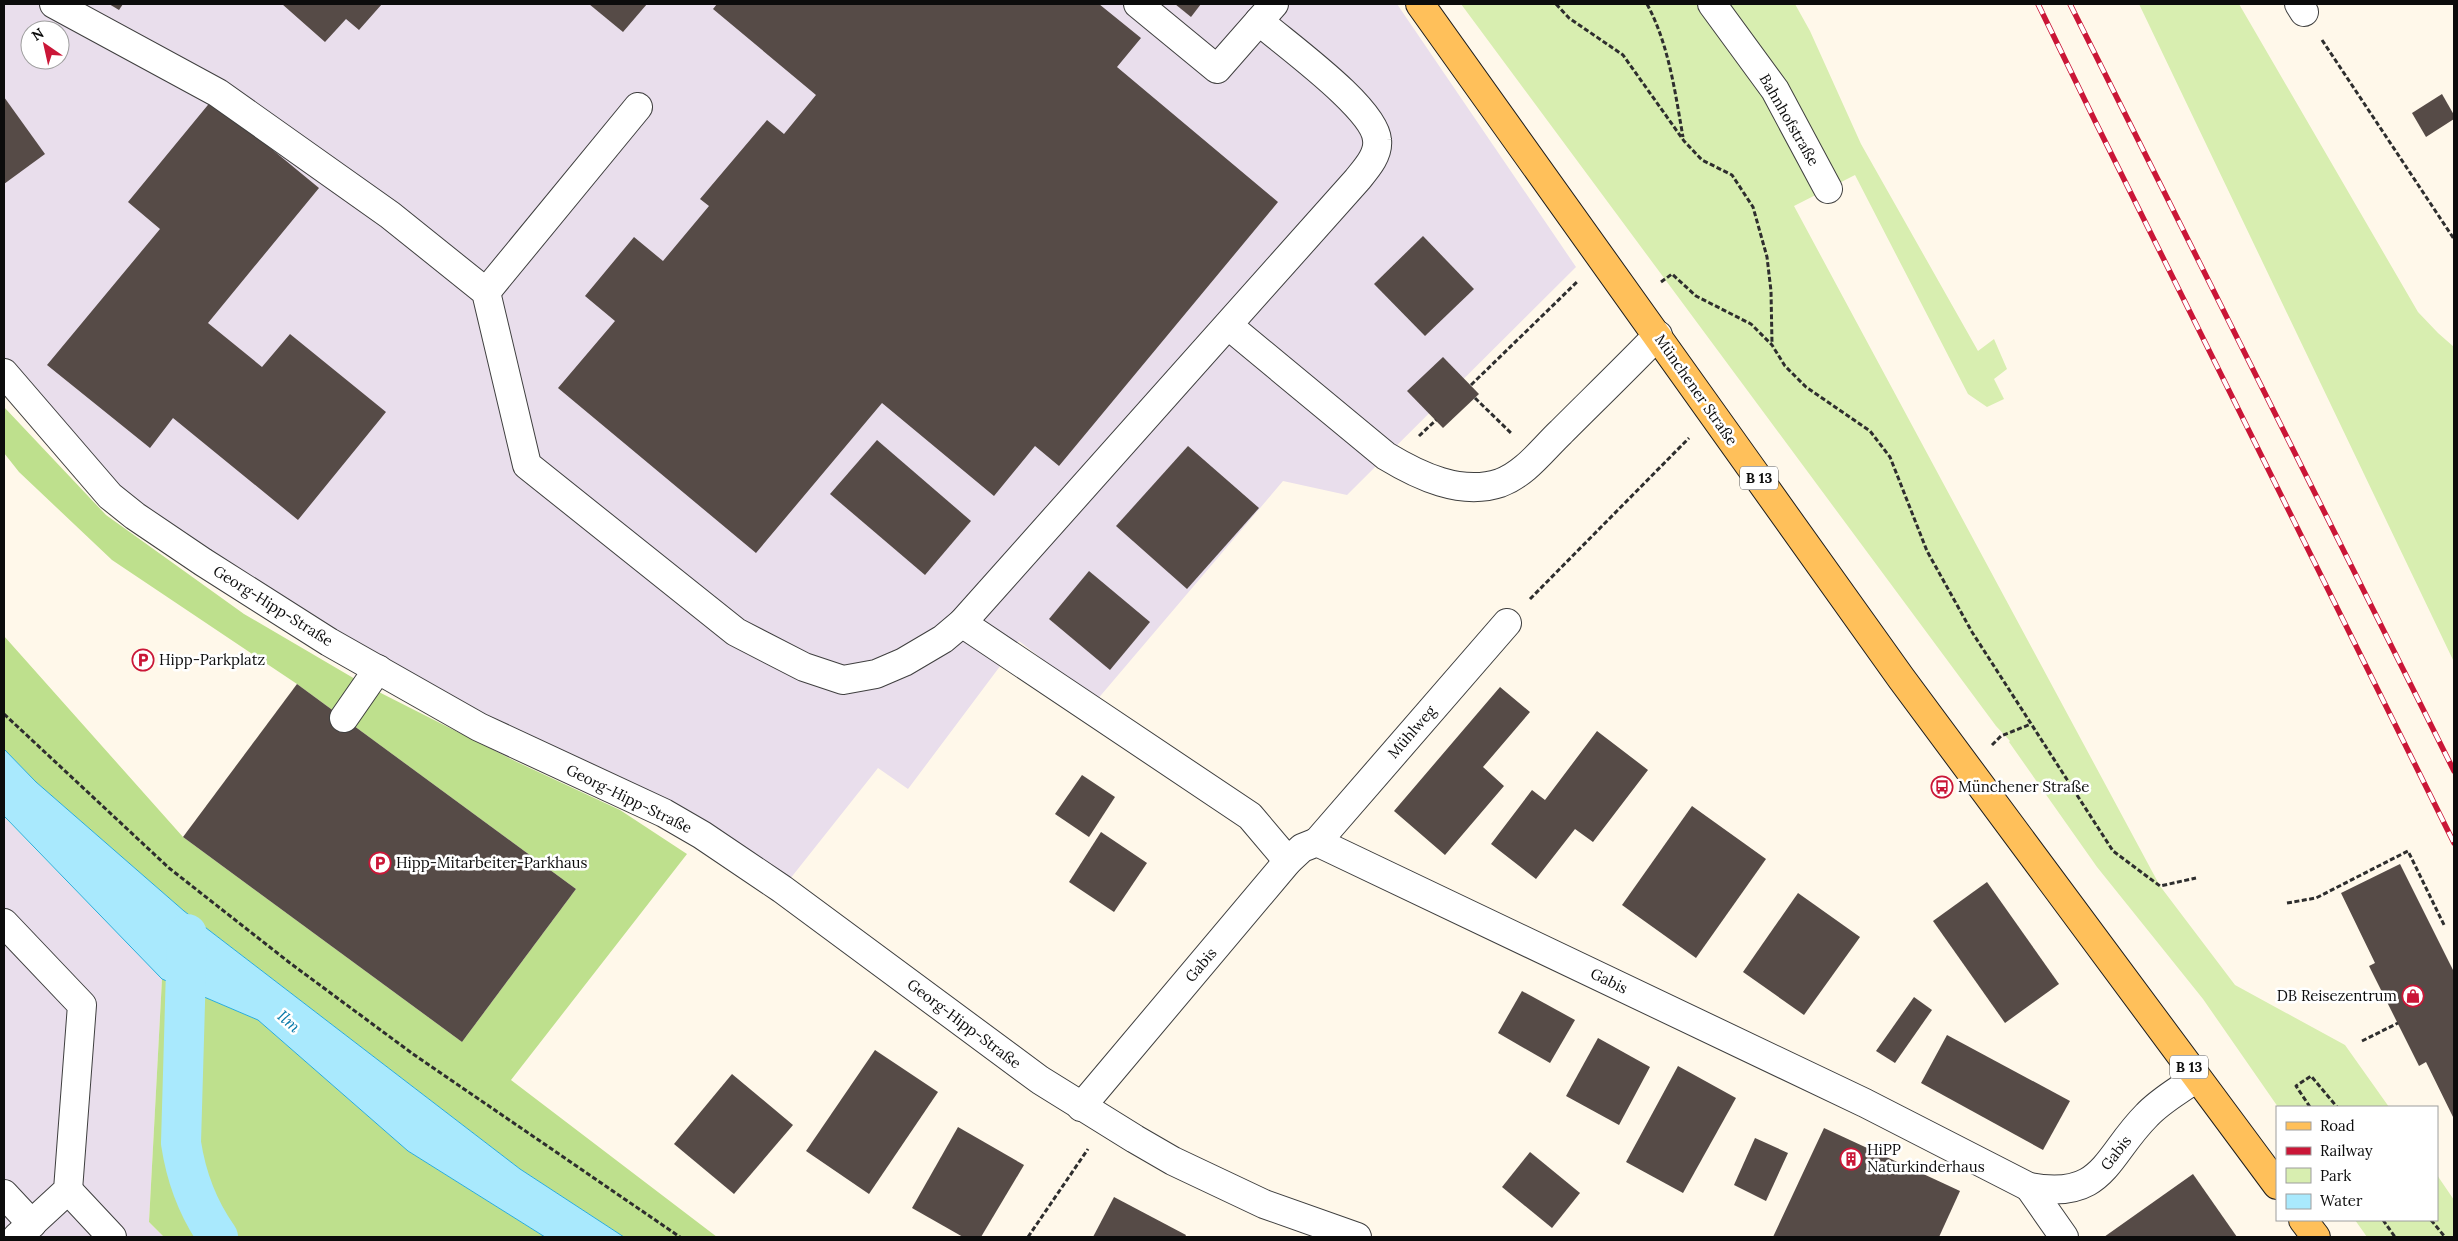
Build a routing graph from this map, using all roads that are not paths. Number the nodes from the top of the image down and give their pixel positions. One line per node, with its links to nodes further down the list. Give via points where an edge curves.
1 (54, 4): 8 (street, via 218,93 390,215)
2 (1138, 4): 5 (street, via 1217,69)
3 (1420, 4): 10 (main road, Münchener Straße / B 13)
4 (1712, 4): 7 (street, Bahnhofstraße, via 1775,90)
5 (1267, 13): 9 (street, via 1358,105 1373,123 1378,140 1374,158 1357,180)
6 (638, 107): 8 (street)
7 (1828, 189)
8 (486, 292): 12 (street, via 526,465 736,632 804,667 843,680 876,674 904,662 943,639)
9 (1229, 326): 10 (street, via 1386,456 1412,472 1443,483 1474,487 1500,483 1515,475); 12 (street)
10 (1658, 335): 19 (main road, Münchener Straße / B 13, via 1907,686)
11 (4, 373): 14 (street, Georg-Hipp-Straße, via 110,496 135,516 329,642)
12 (962, 623): 17 (street, via 1250,816)
13 (1507, 623): 16 (street, Mühlweg)
14 (378, 669): 15 (street); 20 (street, Georg-Hipp-Straße, via 479,726 646,804 702,835 782,889 1040,1080)
15 (344, 718)
16 (1317, 842): 17 (street, Gabis, via 1302,848); 22 (street, Gabis, via 1865,1103)
17 (1288, 861): 20 (street, Gabis)
18 (4, 923): 23 (street, via 82,1005)
19 (2196, 1078): 21 (main road, Münchener Straße / B 13); 22 (street, Gabis, via 2146,1115 2114,1159 2093,1179 2067,1189)
20 (1082, 1107): 28 (street, Georg-Hipp-Straße, via 1173,1161 1220,1184 1264,1204)
21 (2276, 1184)
22 (2029, 1187): 29 (street)
23 (68, 1190): 26 (street); 27 (street)
24 (4, 1194): 26 (street)
25 (2304, 1221): 30 (main road)
26 (25, 1230)
27 (112, 1237)
28 (1356, 1237)
29 (2064, 1237)
30 (2316, 1237)

